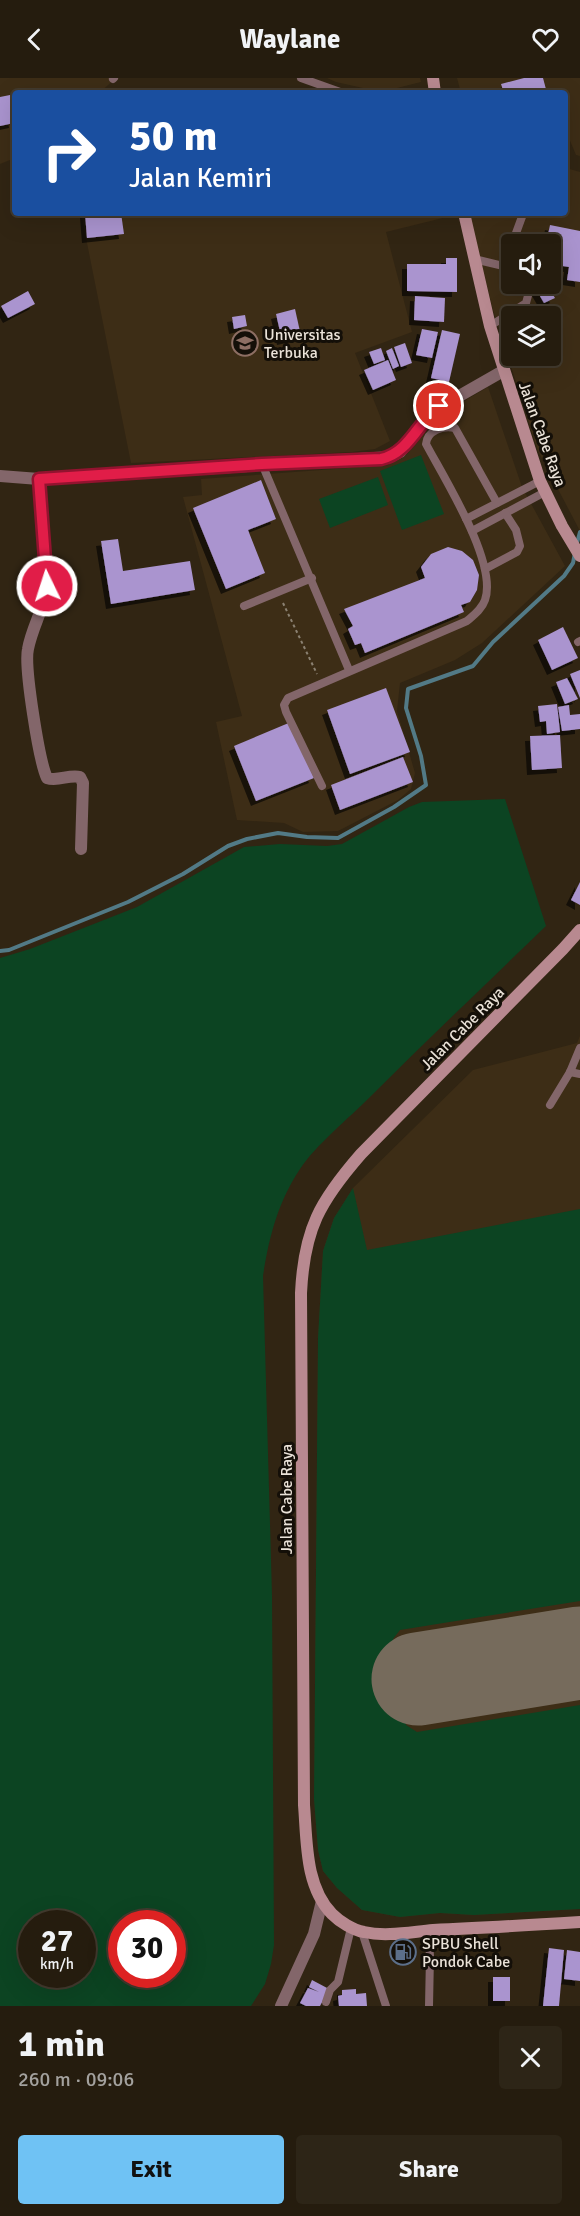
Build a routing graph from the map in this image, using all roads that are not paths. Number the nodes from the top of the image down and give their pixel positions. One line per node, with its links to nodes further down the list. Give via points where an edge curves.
1 (301, 78): 2 (lane)
2 (335, 90)
3 (465, 216): 6 (main road, Jalan Cabe Raya)
4 (522, 216): 5 (lane)
5 (516, 234)
6 (474, 260): 7 (lane); 9 (main road, Jalan Cabe Raya)
7 (501, 266)
8 (528, 294): 9 (lane, via 526,303)
9 (490, 326): 10 (main road, Jalan Cabe Raya)
10 (503, 371): 11 (street, via 434,411 400,452 390,457); 14 (main road, Jalan Cabe Raya)
11 (262, 464): 13 (street); 21 (lane)
12 (0, 476): 13 (street)
13 (39, 479): 25 (street, via 47,586 28,647 27,669 44,772 52,780 76,776 83,783)
14 (542, 486): 15 (lane); 16 (lane); 19 (main road, Jalan Cabe Raya)
15 (497, 503): 17 (lane); 17 (lane, via 455,428 444,426 430,434 426,444)
16 (505, 513): 18 (lane); 20 (lane, via 520,546 517,552)
17 (466, 519): 18 (lane)
18 (472, 531): 20 (lane)
19 (579, 554)
20 (485, 569): 23 (lane, via 485,601 467,621)
21 (312, 578): 22 (lane); 23 (lane)
22 (244, 606)
23 (349, 670): 24 (lane, via 288,698 284,705)
24 (322, 786)
25 (81, 849)
26 (580, 930): 31 (main road, Jalan Cabe Raya, via 334,1184 306,1246 301,1293 304,1805 308,1857)
27 (580, 1048): 28 (lane)
28 (570, 1072): 29 (lane); 30 (lane)
29 (580, 1074)
30 (550, 1105)
31 (322, 1901): 32 (main road, Jalan Cabe Raya); 36 (street)
32 (333, 1915): 34 (main road, Jalan Cabe Raya); 36 (street)
33 (580, 1922): 35 (main road)
34 (357, 1930): 35 (main road, via 384,1934); 37 (lane, via 338,1982); 39 (lane)
35 (428, 1931): 40 (lane)
36 (314, 1934): 38 (street)
37 (326, 2002)
38 (281, 2006)
39 (386, 2006)
40 (429, 2006)

